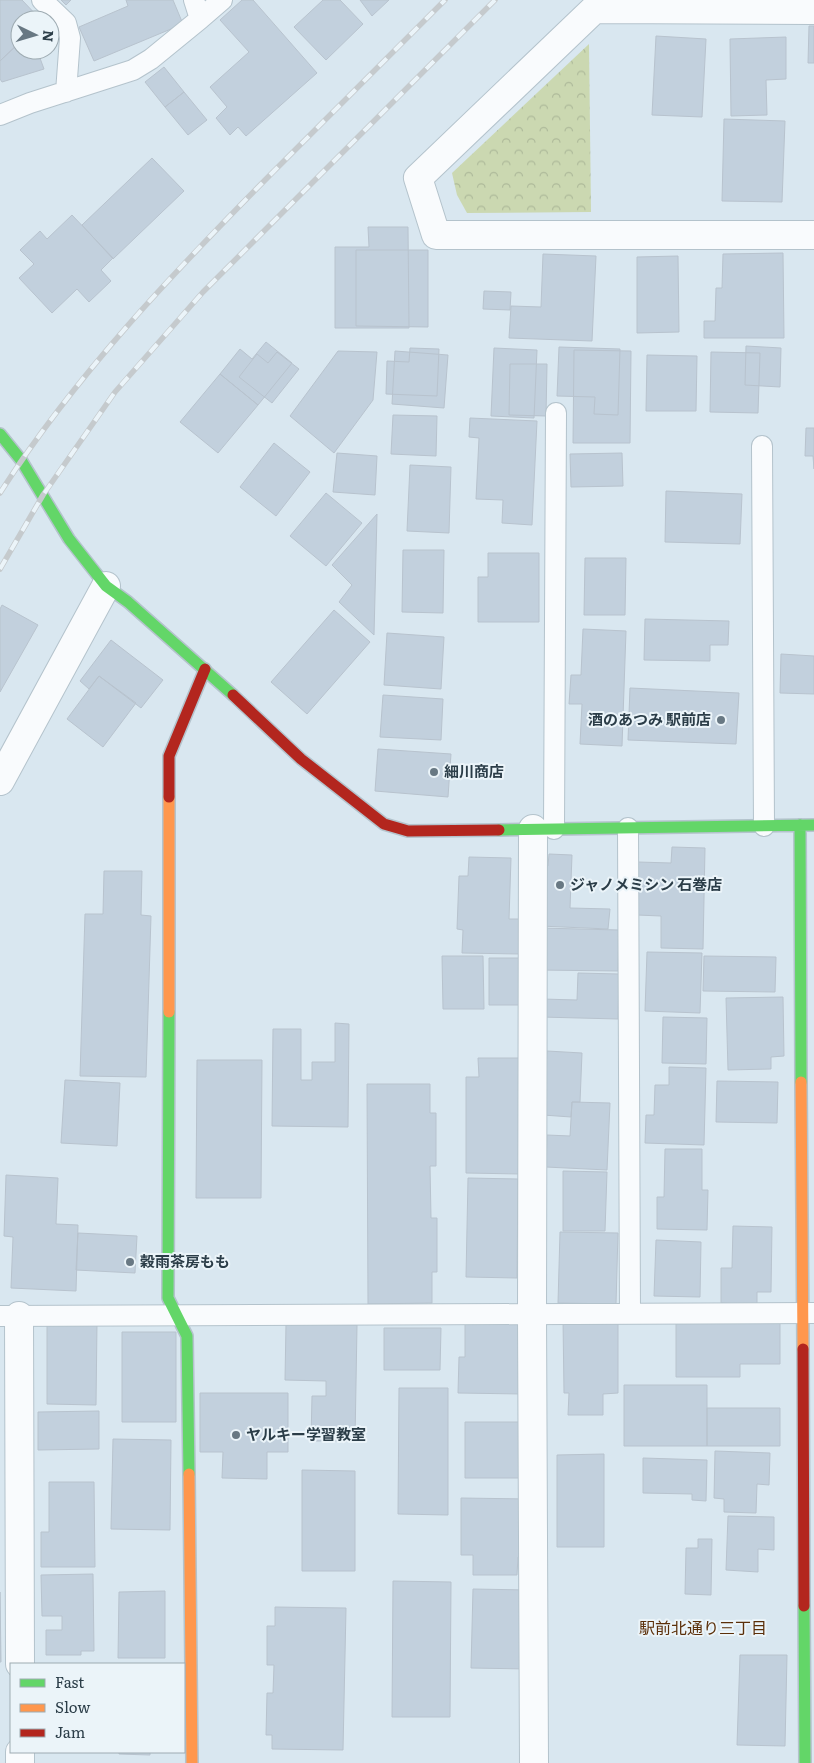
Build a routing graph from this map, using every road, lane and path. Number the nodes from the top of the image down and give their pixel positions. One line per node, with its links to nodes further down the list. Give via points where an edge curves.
1 (42, 0): 7 (lane, via 66,23 70,38)
2 (194, 0): 6 (lane)
3 (222, 0): 6 (lane)
4 (600, 4): 5 (street); 9 (street, via 418,178 436,235)
5 (814, 10)
6 (200, 19): 7 (lane, via 133,70)
7 (66, 92): 8 (lane)
8 (0, 115)
9 (814, 235)
10 (556, 413): 20 (lane)
11 (0, 434): 13 (street, via 21,460 69,540)
12 (762, 446): 18 (lane)
13 (106, 586): 14 (street); 15 (street)
14 (205, 669): 20 (street, via 301,760 384,824 408,831); 24 (street, via 169,756 168,1298)
15 (0, 781)
16 (800, 825): 17 (street); 18 (street); 21 (street)
17 (814, 825)
18 (764, 826): 19 (street)
19 (628, 828): 20 (street); 23 (lane)
20 (543, 829): 22 (street)
21 (809, 1313): 23 (lane); 29 (street)
22 (532, 1314): 23 (lane); 24 (lane); 28 (street)
23 (630, 1314)
24 (177, 1315): 25 (lane); 27 (street, via 187,1336)
25 (10, 1316): 26 (street)
26 (20, 1663)
27 (192, 1763)
28 (534, 1763)
29 (805, 1763)

